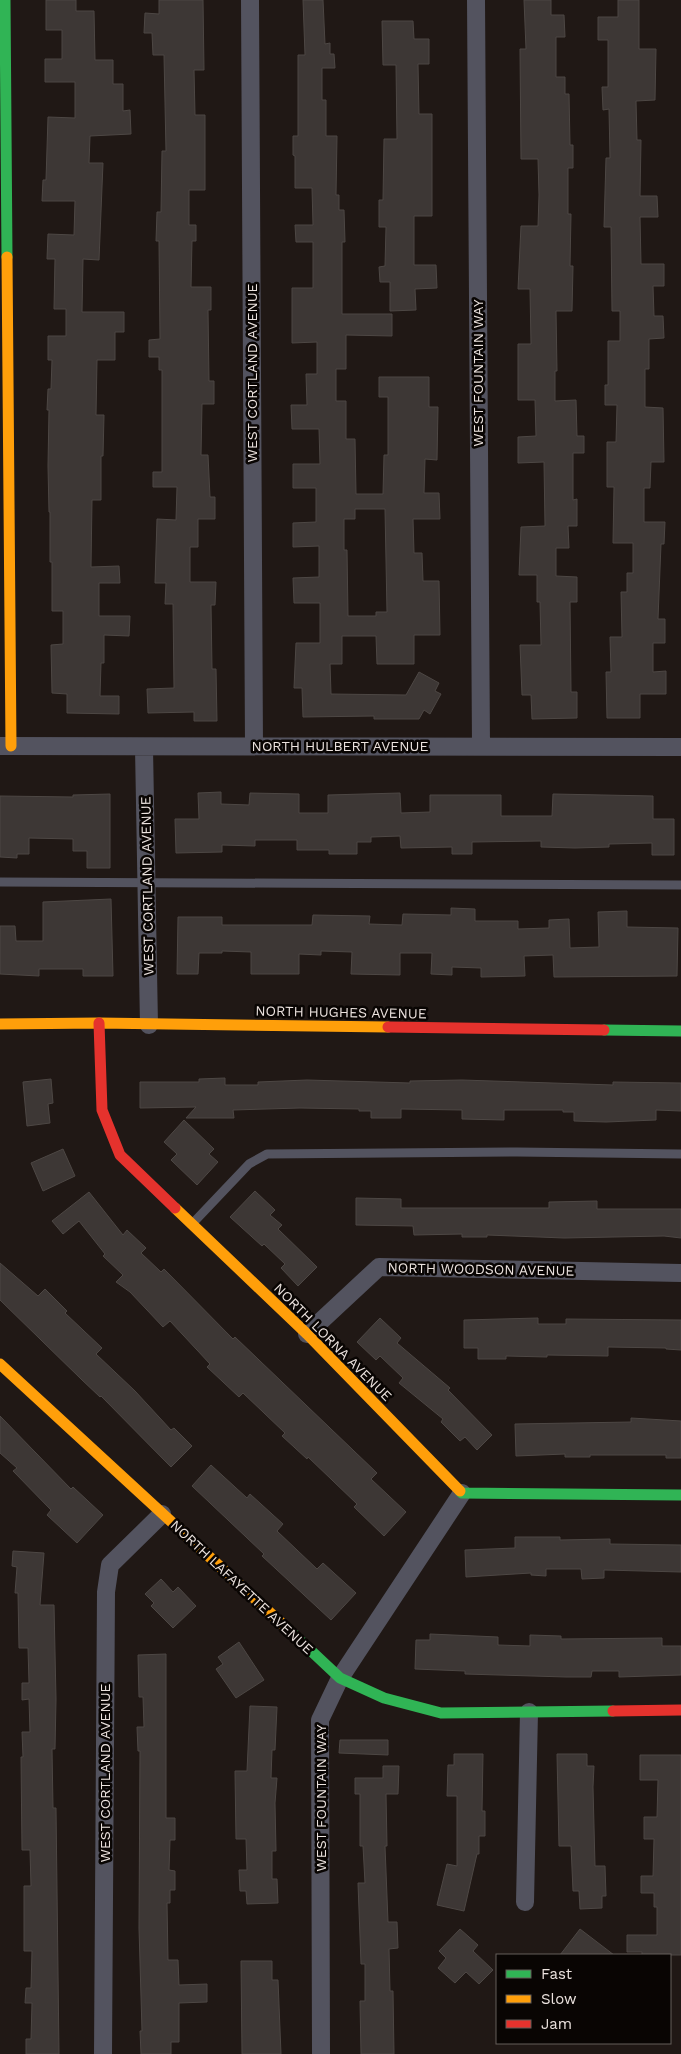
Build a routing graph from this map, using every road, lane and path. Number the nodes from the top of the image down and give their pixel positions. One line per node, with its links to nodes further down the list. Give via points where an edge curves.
1 (5, 0): 4 (street)
2 (250, 0): 5 (street, WEST CORTLAND AVENUE)
3 (476, 0): 6 (street, WEST FOUNTAIN WAY)
4 (5, 746): 8 (street, NORTH HULBERT AVENUE)
5 (254, 746): 6 (street, NORTH HULBERT AVENUE); 8 (street, NORTH HULBERT AVENUE)
6 (481, 746): 7 (street, NORTH HULBERT AVENUE)
7 (681, 747)
8 (144, 748): 10 (street, WEST CORTLAND AVENUE)
9 (0, 882): 10 (lane)
10 (146, 883): 11 (lane); 14 (street, WEST CORTLAND AVENUE)
11 (681, 885)
12 (99, 1023): 13 (street, NORTH HUGHES AVENUE); 14 (street, NORTH HUGHES AVENUE); 17 (street, NORTH LORNA AVENUE, via 102,1110 120,1155)
13 (0, 1024)
14 (149, 1024): 15 (street, NORTH HUGHES AVENUE)
15 (681, 1031)
16 (681, 1154): 17 (lane, via 267,1154 249,1164)
17 (191, 1225): 19 (street, NORTH LORNA AVENUE)
18 (681, 1273): 19 (street, NORTH WOODSON AVENUE, via 379,1267)
19 (307, 1334): 21 (street, NORTH LORNA AVENUE)
20 (0, 1364): 23 (street, NORTH LAFAYETTE AVENUE)
21 (462, 1494): 22 (street); 24 (street, WEST FOUNTAIN WAY)
22 (681, 1495)
23 (162, 1514): 24 (street, NORTH LAFAYETTE AVENUE); 28 (street, WEST CORTLAND AVENUE, via 110,1565 106,1592)
24 (340, 1678): 26 (street, NORTH LAFAYETTE AVENUE, via 384,1698 441,1713); 29 (street, WEST FOUNTAIN WAY, via 320,1720)
25 (681, 1710): 26 (street, NORTH LAFAYETTE AVENUE)
26 (529, 1712): 27 (street)
27 (525, 1902)
28 (103, 2054)
29 (321, 2054)

